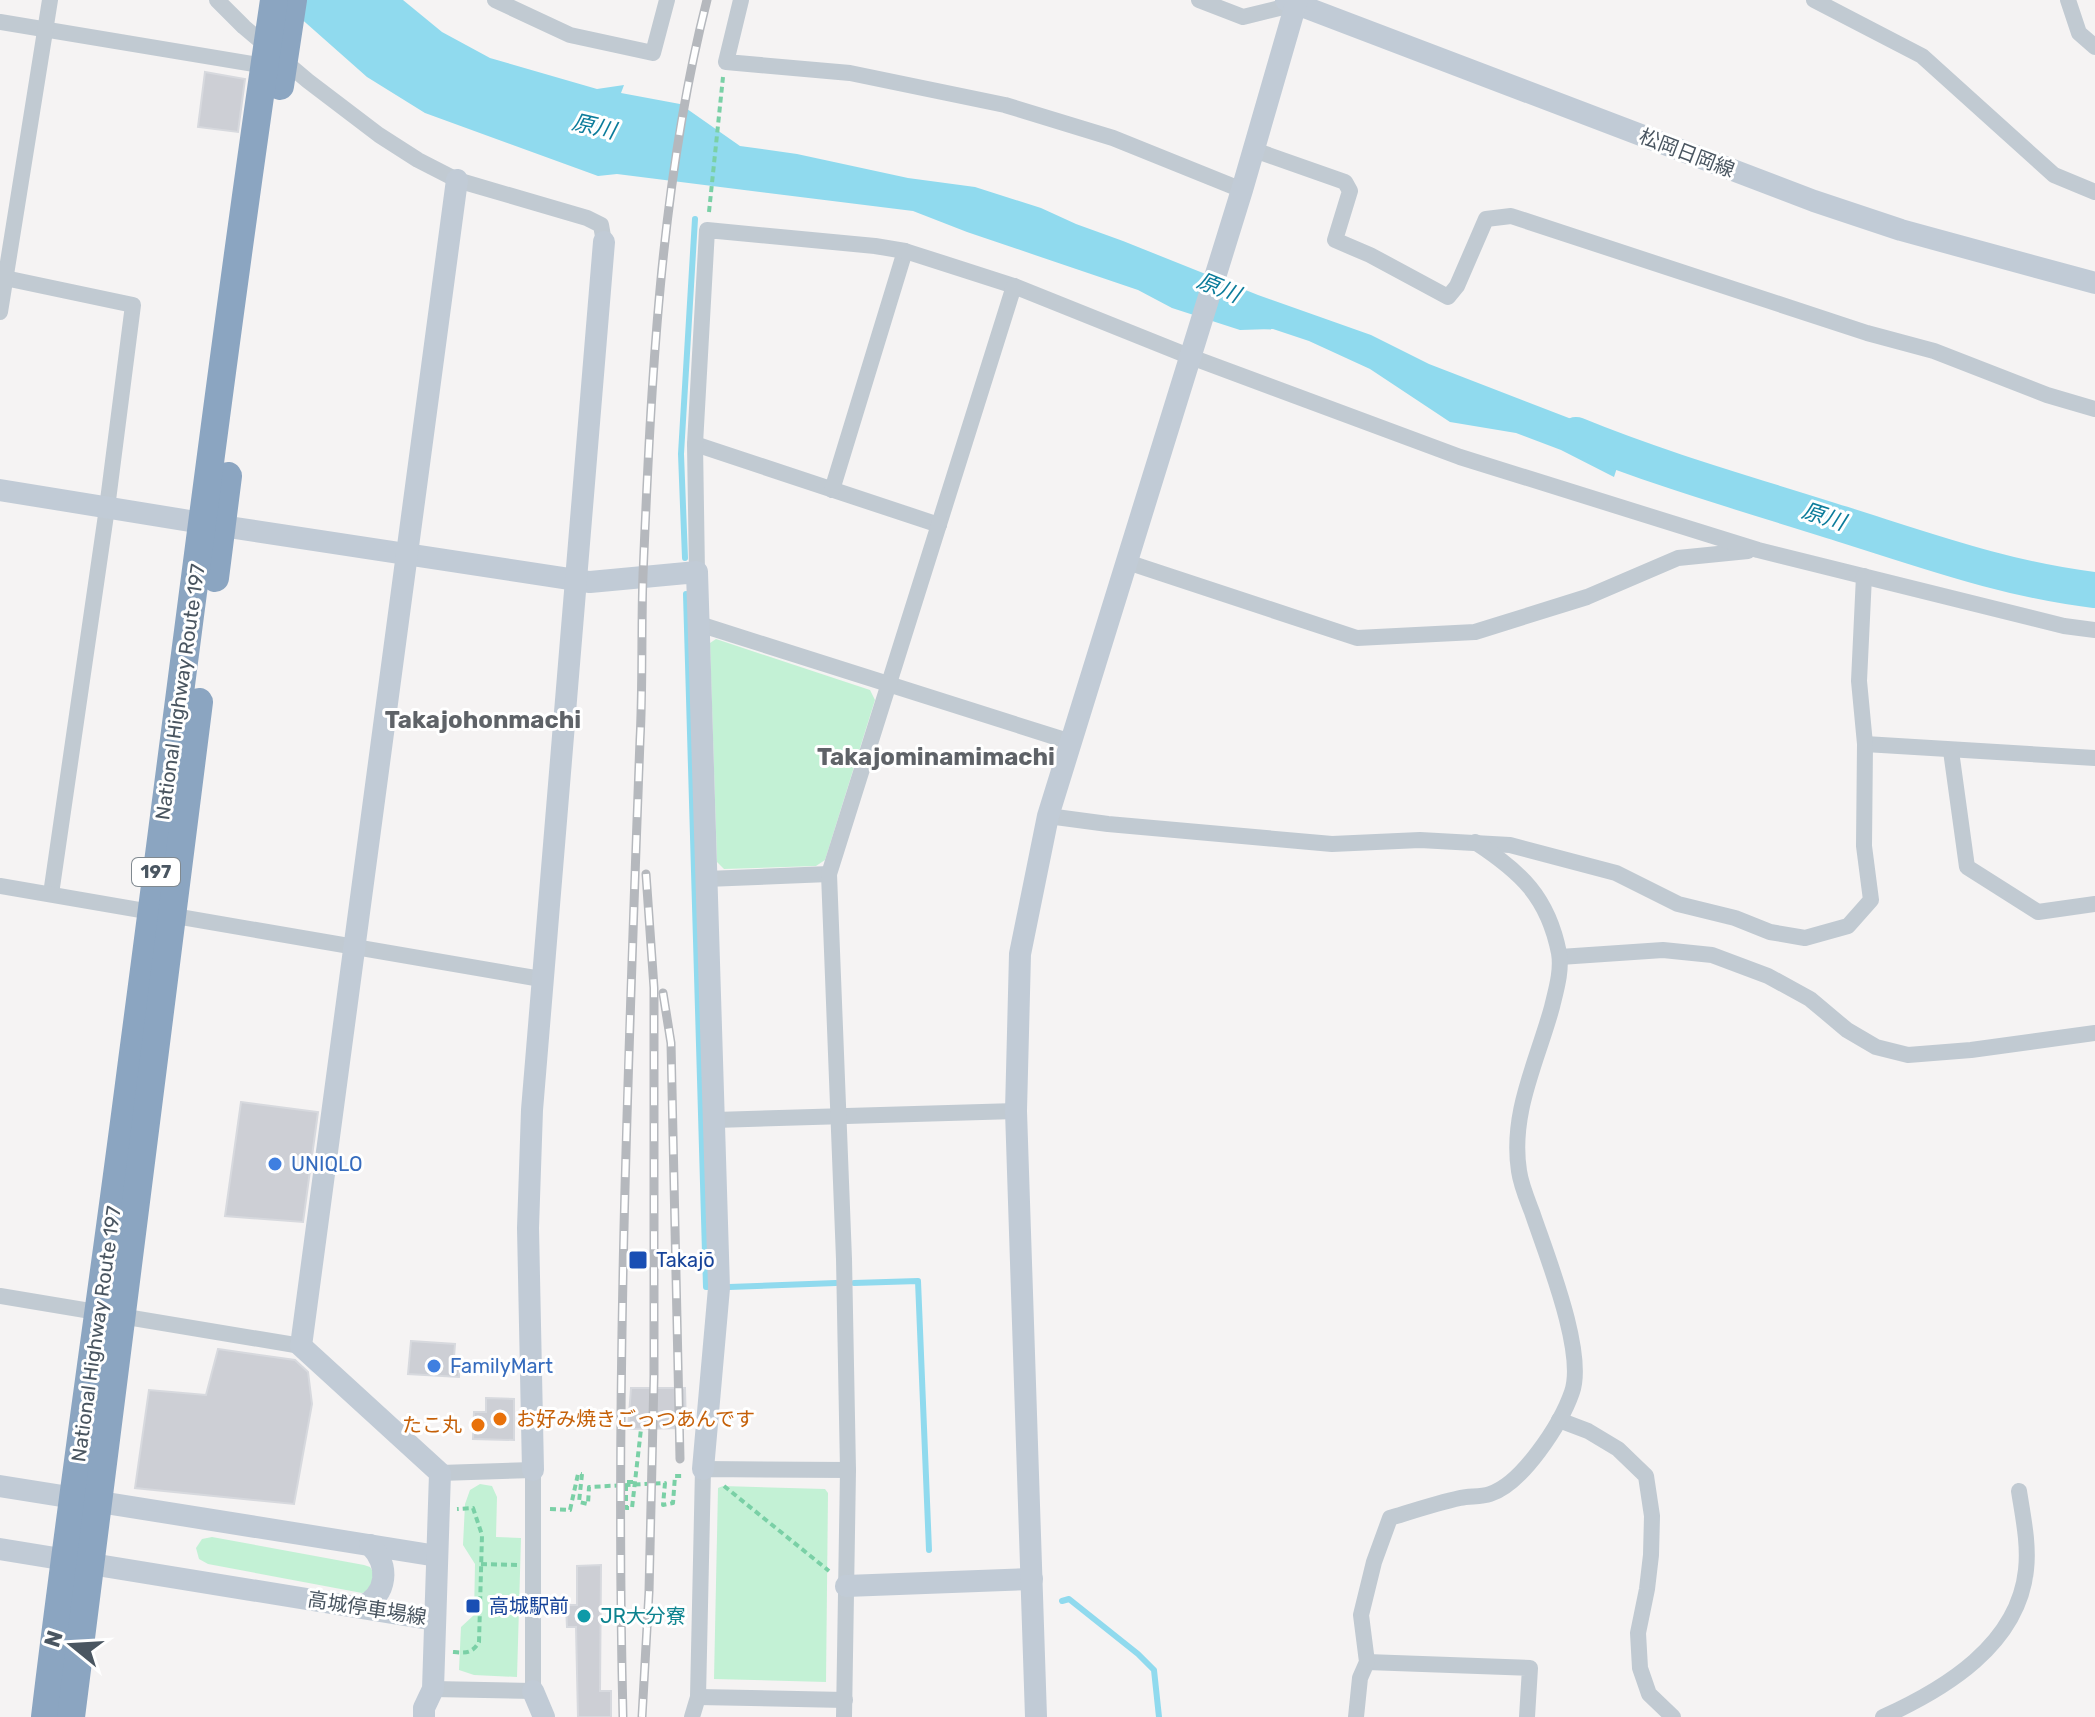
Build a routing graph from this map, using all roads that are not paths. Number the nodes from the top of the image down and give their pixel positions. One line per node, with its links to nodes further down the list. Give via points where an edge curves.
1 (50, 0): 12 (street)
2 (217, 0): 13 (street)
3 (293, 0): 13 (highway, National Highway Route 197 / 197)
4 (495, 0): 5 (street, via 570,35 653,53)
5 (667, 0)
6 (741, 0): 17 (street, via 726,62 850,73 1005,105 1113,138)
7 (1199, 0): 10 (street, via 1243,17)
8 (1814, 0): 18 (street, via 1922,56 2054,175)
9 (2068, 0): 14 (street, via 2079,33)
10 (1293, 1): 15 (street); 22 (street, 松岡日岡線, via 1814,201 1901,230)
11 (0, 22): 12 (street)
12 (45, 29): 13 (street); 21 (street)
13 (275, 39): 16 (street, via 379,135); 31 (highway, National Highway Route 197 / 197)
14 (2095, 47)
15 (1254, 150): 17 (street); 26 (street, via 1345,182 1350,191 1335,240 1448,297 1486,219 1511,216 1934,351)
16 (457, 180): 19 (street, via 587,218 601,225); 34 (street)
17 (1242, 190): 25 (street)
18 (2095, 192)
19 (604, 242): 38 (street)
20 (905, 251): 23 (street); 27 (street, via 707,230); 29 (street)
21 (5, 278): 24 (street); 30 (street, via 133,305)
22 (2093, 278)
23 (1014, 286): 25 (street); 32 (street)
24 (0, 312)
25 (1193, 350): 33 (street, via 1460,457); 35 (street)
26 (2095, 409)
27 (695, 444): 29 (street); 36 (street)
28 (0, 490): 30 (street)
29 (832, 490): 32 (street)
30 (107, 508): 31 (street); 51 (street)
31 (212, 524): 34 (street); 53 (highway, National Highway Route 197 / 197)
32 (939, 525): 41 (street)
33 (1758, 550): 35 (street, via 1678,558 1587,597 1475,632 1357,638); 37 (street)
34 (407, 554): 38 (street); 54 (street)
35 (1127, 562): 42 (street)
36 (697, 572): 38 (street); 39 (street)
37 (1864, 576): 40 (street); 43 (street, via 1859,681)
38 (575, 580): 56 (street)
39 (699, 624): 41 (street); 49 (street)
40 (2095, 630)
41 (889, 685): 42 (street); 48 (street)
42 (1071, 742): 46 (street)
43 (1865, 744): 44 (street); 47 (street, via 1864,846 1871,900 1848,926 1805,938 1678,904 1616,873 1510,845)
44 (1951, 751): 45 (street); 52 (street, via 1967,867 2038,912)
45 (2095, 758)
46 (1048, 816): 47 (street, via 1332,844); 58 (street, via 1020,954)
47 (1473, 841): 55 (street, via 1521,875 1539,897)
48 (829, 874): 49 (street); 59 (street)
49 (706, 879): 60 (street)
50 (0, 886): 51 (street)
51 (51, 894): 53 (street)
52 (2095, 904)
53 (161, 913): 54 (street); 62 (highway, National Highway Route 197 / 197)
54 (355, 946): 56 (street); 63 (street)
55 (1560, 957): 57 (street, via 1663,950 1712,955 1800,993 1876,1047 1908,1055); 64 (street, via 1558,984 1516,1135 1519,1174 1576,1367)
56 (541, 979): 66 (street, via 528,1228)
57 (2095, 1033)
58 (1016, 1111): 59 (street); 76 (street)
59 (839, 1116): 60 (street); 67 (street)
60 (715, 1120): 65 (street, via 719,1288)
61 (0, 1296): 62 (street)
62 (110, 1315): 63 (street); 71 (highway, National Highway Route 197 / 197)
63 (301, 1346): 68 (street)
64 (1559, 1420): 80 (street, via 1511,1483 1490,1494 1390,1518 1361,1615); 93 (street, via 1618,1449 1646,1476 1651,1555 1638,1633 1640,1668 1649,1694)
65 (703, 1469): 67 (street); 83 (street)
66 (533, 1470): 68 (street); 82 (street)
67 (848, 1470): 77 (street)
68 (440, 1473): 74 (street, 高城停車場線)
69 (0, 1486): 71 (street)
70 (2019, 1491): 94 (street, via 2026,1572 2004,1631 1950,1680)
71 (85, 1500): 72 (street); 75 (highway, National Highway Route 197 / 197)
72 (370, 1545): 74 (street); 78 (street, via 378,1553 384,1580 373,1602)
73 (0, 1549): 75 (street, 高城停車場線)
74 (437, 1556): 79 (street, 高城停車場線)
75 (77, 1562): 78 (street, 高城停車場線); 85 (highway, National Highway Route 197 / 197); 86 (highway, National Highway Route 197 / 197)
76 (1032, 1579): 77 (street); 90 (street)
77 (846, 1586): 84 (street)
78 (361, 1607): 79 (street, 高城停車場線)
79 (435, 1620): 81 (street)
80 (1367, 1662): 91 (street); 92 (street, via 1530,1668)
81 (433, 1689): 82 (street); 87 (street)
82 (533, 1691): 88 (street)
83 (698, 1697): 84 (street); 89 (street)
84 (844, 1708)
85 (45, 1717)
86 (71, 1717)
87 (424, 1717)
88 (544, 1717)
89 (692, 1717)
90 (1036, 1717)
91 (1356, 1717)
92 (1527, 1717)
93 (1673, 1717)
94 (1883, 1717)

